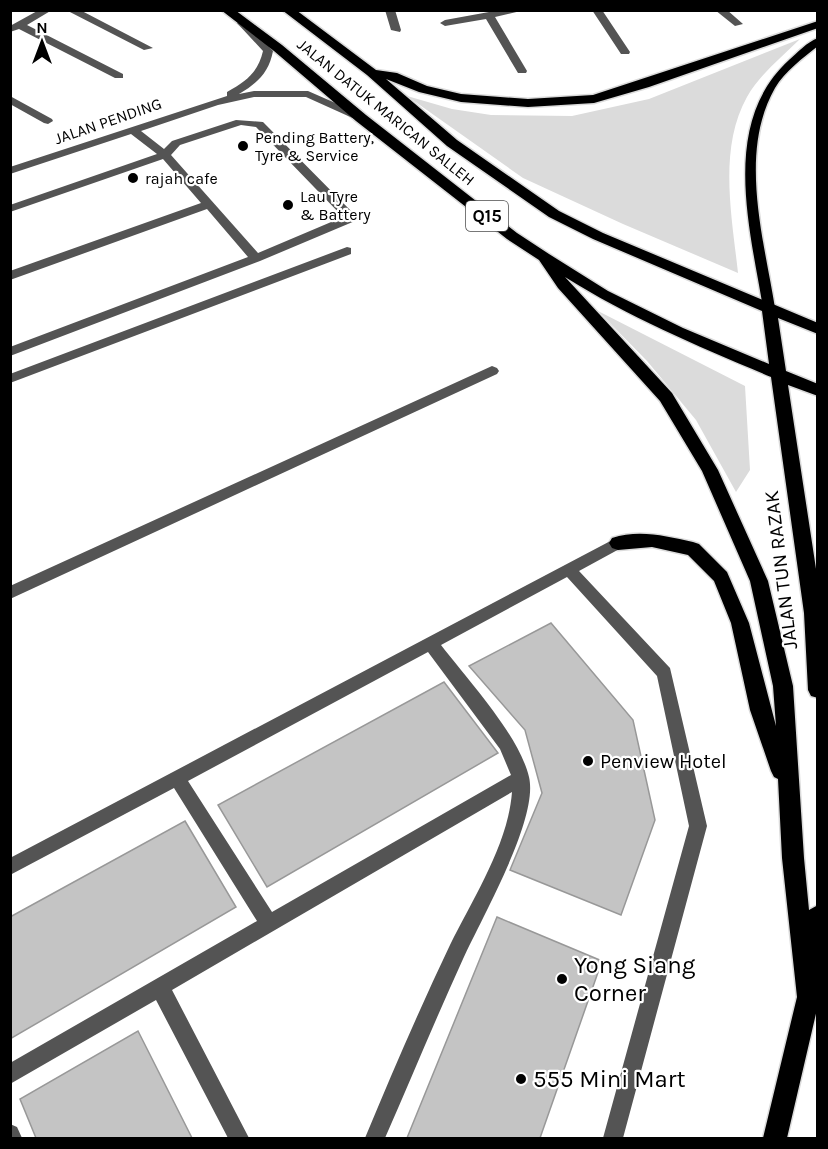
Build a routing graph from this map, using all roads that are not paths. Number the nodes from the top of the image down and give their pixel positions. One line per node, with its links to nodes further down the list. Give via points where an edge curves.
1 (47, 10): 14 (street)
2 (71, 10): 17 (street)
3 (226, 10): 10 (highway, JALAN DATUK MARICAN SALLEH / Q15)
4 (288, 10): 20 (highway, JALAN DATUK MARICAN SALLEH / Q15)
5 (390, 10): 15 (street)
6 (520, 10): 9 (street)
7 (597, 10): 18 (street)
8 (720, 10): 12 (street)
9 (489, 15): 11 (street); 19 (street)
10 (242, 23): 23 (street, via 268,51 265,69 249,84); 24 (highway, JALAN DATUK MARICAN SALLEH / Q15)
11 (445, 23)
12 (738, 24)
13 (818, 24): 20 (highway, via 594,99 528,103 461,98)
14 (15, 27): 21 (street)
15 (396, 30)
16 (818, 41): 35 (main road, via 771,87 759,115 750,159)
17 (148, 48)
18 (625, 52)
19 (522, 71)
20 (371, 72): 35 (highway, JALAN DATUK MARICAN SALLEH / Q15, via 452,143 554,214)
21 (119, 76)
22 (10, 99): 25 (street)
23 (215, 102): 24 (street, via 254,94 308,94); 26 (street, JALAN PENDING)
24 (362, 118): 32 (highway, JALAN DATUK MARICAN SALLEH / Q15)
25 (48, 121)
26 (133, 130): 27 (street); 28 (street, JALAN PENDING)
27 (165, 156): 29 (street); 30 (street); 33 (street, via 176,143 240,122 259,124 351,218)
28 (10, 171)
29 (208, 205): 33 (street); 34 (street)
30 (10, 209)
31 (347, 251): 40 (street)
32 (544, 257): 39 (highway, JALAN DATUK MARICAN SALLEH / Q15, via 603,294 678,332); 49 (highway, via 562,285 666,397 710,470 759,581 783,686)
33 (256, 258): 37 (street)
34 (10, 276)
35 (769, 309): 36 (highway, JALAN DATUK MARICAN SALLEH); 39 (highway, JALAN TUN RAZAK)
36 (818, 329)
37 (10, 352)
38 (492, 371): 44 (street)
39 (778, 374): 41 (highway, JALAN DATUK MARICAN SALLEH); 46 (highway, JALAN TUN RAZAK, via 813,613)
40 (10, 380)
41 (818, 391)
42 (618, 543): 43 (street); 49 (highway, via 652,540 693,549 721,577 740,623 760,710)
43 (568, 569): 45 (street); 60 (street, via 664,673 698,826)
44 (10, 593)
45 (431, 643): 47 (street, via 506,744); 48 (street)
46 (818, 690)
47 (521, 777): 52 (street); 59 (street, via 519,809 491,887 457,951)
48 (177, 778): 50 (street); 52 (street)
49 (788, 789): 54 (highway)
50 (10, 867)
51 (818, 915): 54 (highway)
52 (269, 924): 53 (street)
53 (160, 987): 55 (street); 58 (street)
54 (808, 997): 61 (highway)
55 (10, 1074)
56 (10, 1134): 57 (street)
57 (12, 1138)
58 (238, 1138)
59 (375, 1138)
60 (613, 1138)
61 (775, 1138)

